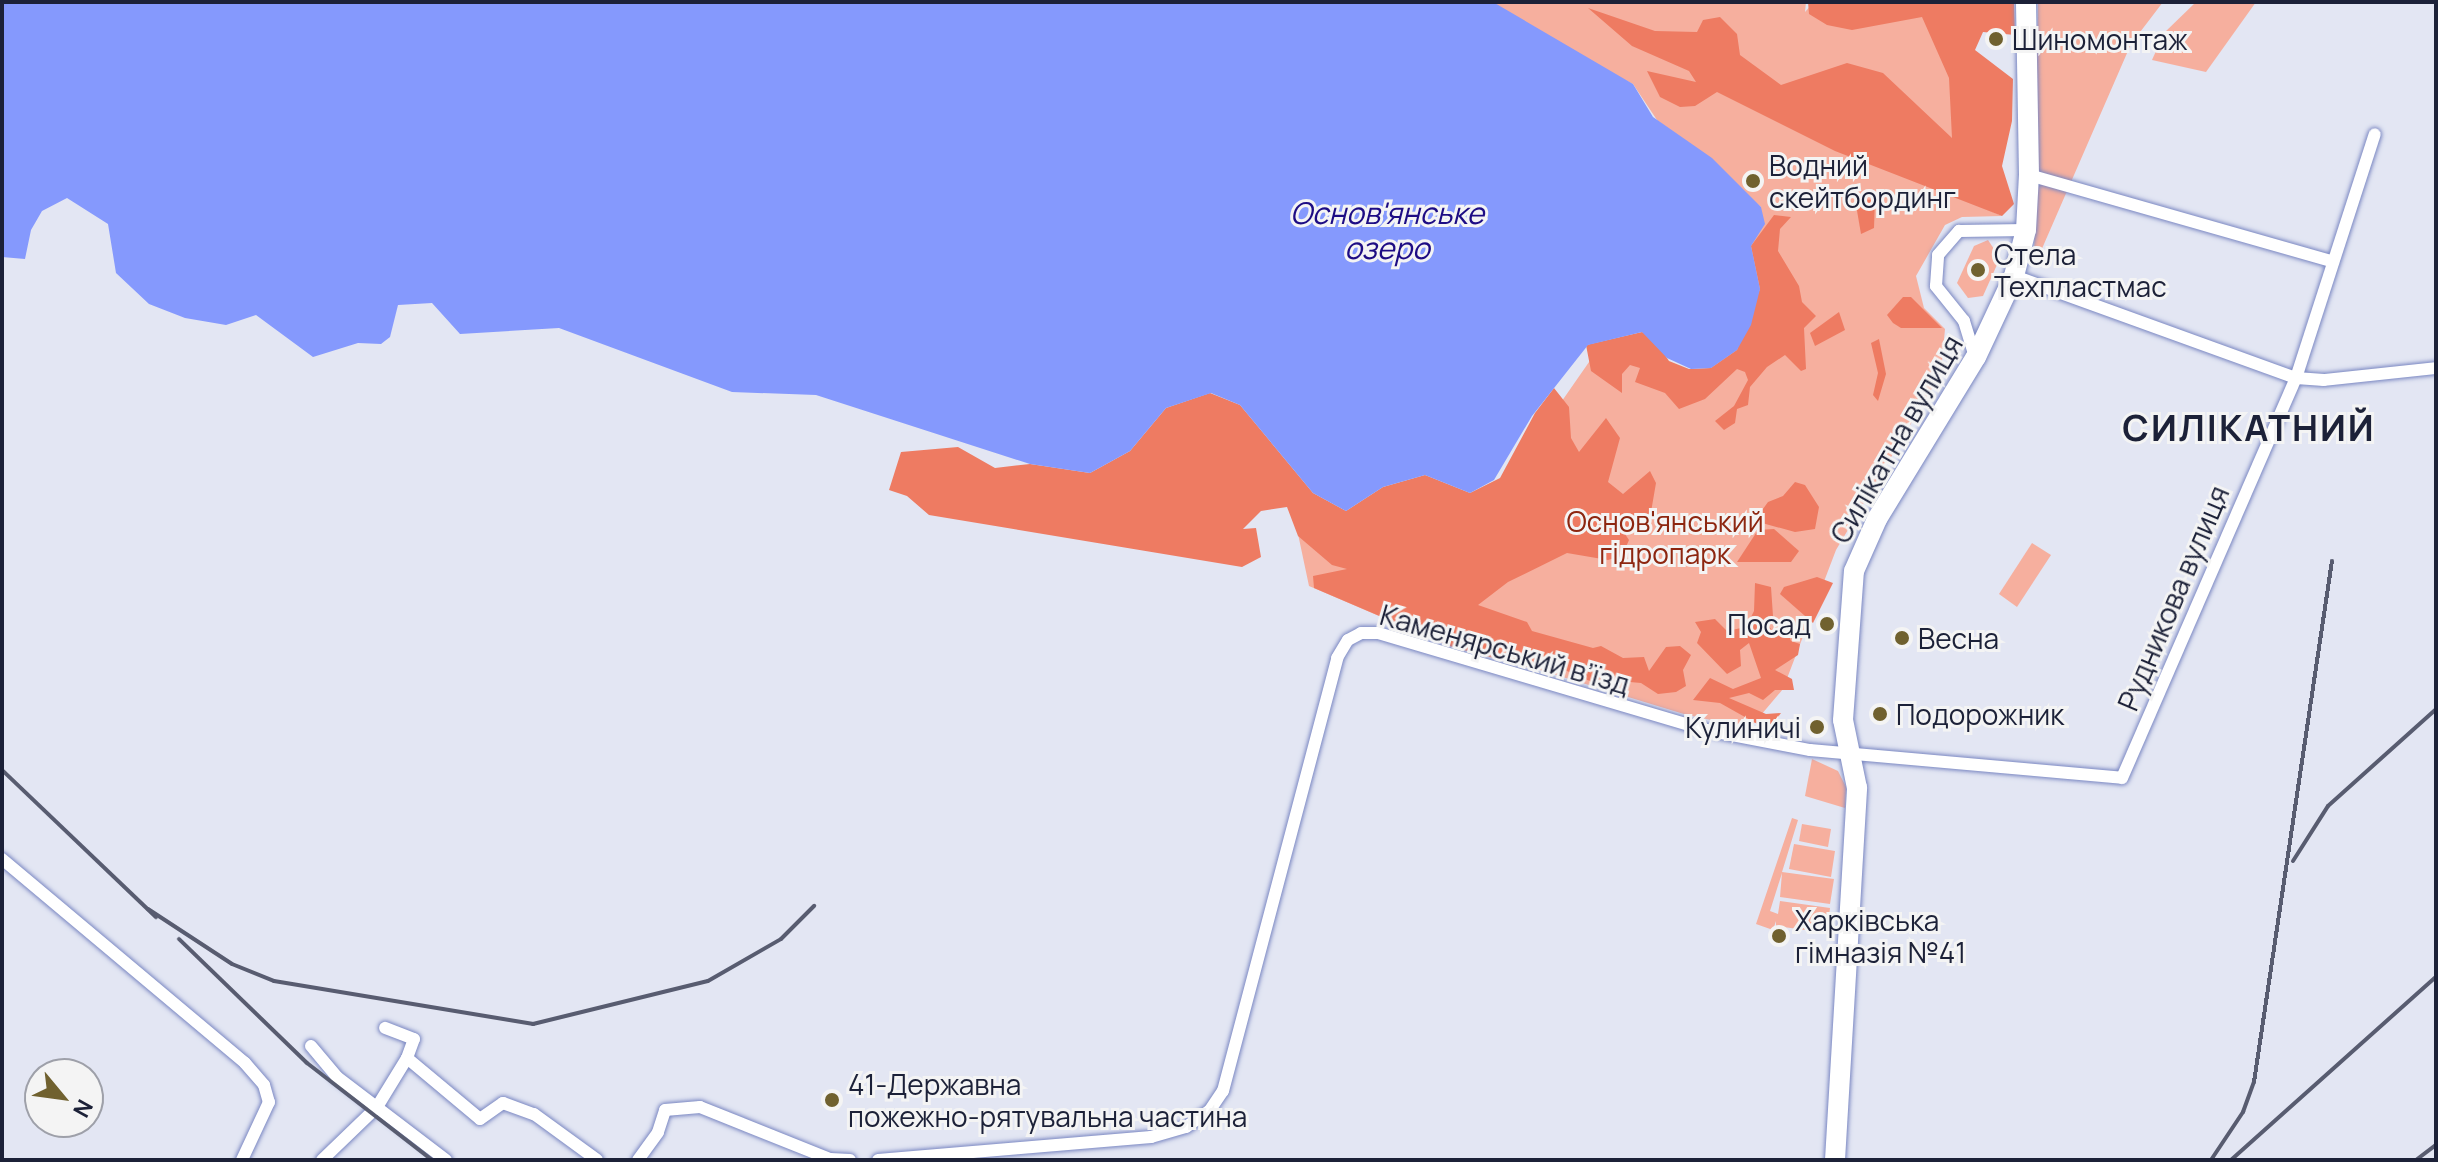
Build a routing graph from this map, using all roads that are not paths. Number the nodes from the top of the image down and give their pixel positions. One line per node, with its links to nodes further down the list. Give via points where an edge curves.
1 (2026, 2): 3 (main road, Силікатна вулиця)
2 (2375, 134): 5 (street, Рудникова вулиця)
3 (2029, 175): 4 (main road, Силікатна вулиця); 5 (street)
4 (2026, 230): 6 (main road, Силікатна вулиця); 7 (street, via 1959,231 1938,255 1936,286 1964,321)
5 (2330, 261): 9 (street, Рудникова вулиця)
6 (2014, 276): 7 (main road, Силікатна вулиця); 9 (street)
7 (1976, 357): 10 (main road, Силікатна вулиця, via 1877,519 1854,571 1843,720)
8 (2435, 364): 9 (street, via 2324,380)
9 (2296, 378): 10 (street, Рудникова вулиця, via 2122,778)
10 (1849, 758): 22 (street, Каменярський в’їзд, via 1706,730 1378,633 1348,640 1337,658 1223,1091 1210,1110 1186,1127 1151,1137); 23 (main road, Силікатна вулиця, via 1857,808)
11 (2, 859): 16 (street, via 245,1063 264,1085 269,1102)
12 (385, 1028): 14 (street, via 414,1039)
13 (311, 1046): 15 (street, via 337,1077)
14 (407, 1058): 15 (street); 19 (street, via 480,1119 503,1103 534,1114)
15 (377, 1107): 17 (street); 18 (street)
16 (244, 1158)
17 (322, 1160)
18 (446, 1160)
19 (597, 1160)
20 (638, 1160): 21 (street, via 658,1132 665,1110 716,1110 800,1148)
21 (850, 1160)
22 (878, 1160)
23 (1835, 1160)

